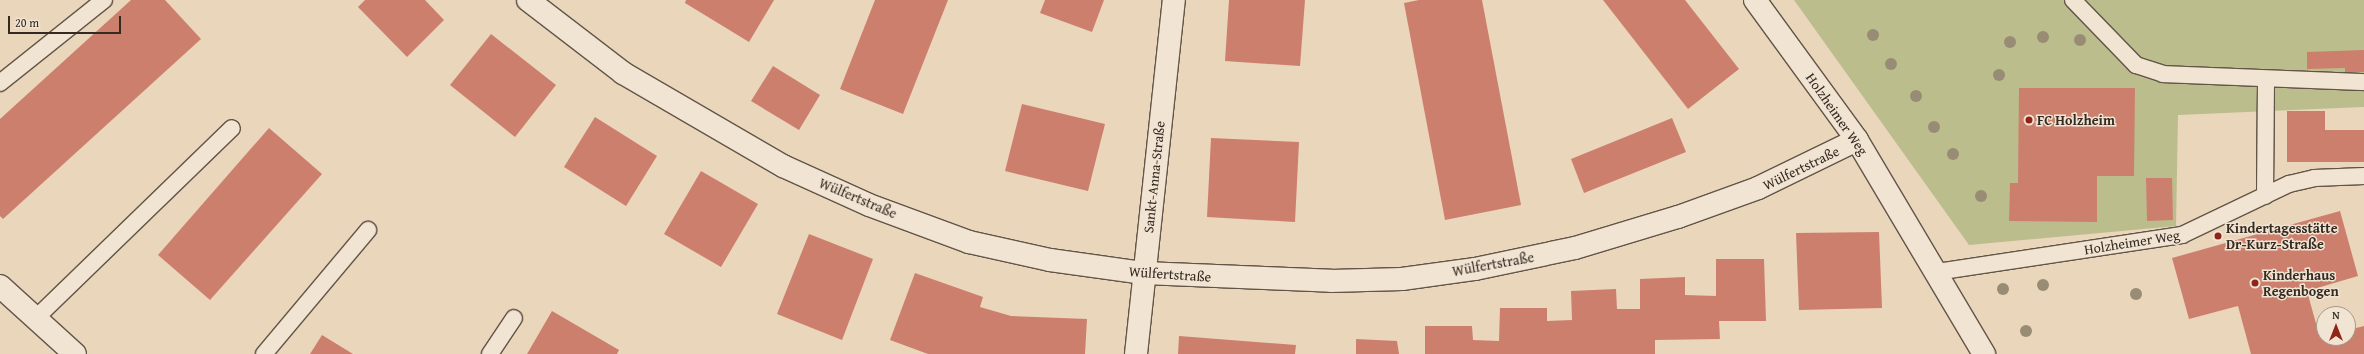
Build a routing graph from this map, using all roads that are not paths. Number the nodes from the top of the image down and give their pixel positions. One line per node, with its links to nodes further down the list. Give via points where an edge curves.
1 (104, 0): 8 (lane)
2 (528, 0): 15 (street, Wülfertstraße, via 623,73 783,166 869,204 969,242 1050,260)
3 (1174, 0): 15 (street, Sankt-Anna-Straße)
4 (1756, 0): 10 (street, Holzheimer Weg)
5 (2073, 0): 6 (lane, via 2136,65 2162,74)
6 (2266, 80): 7 (lane); 12 (lane)
7 (2364, 82)
8 (0, 83)
9 (232, 128): 18 (lane)
10 (1857, 140): 14 (street, Holzheimer Weg); 15 (street, Wülfertstraße, via 1758,188 1678,217 1575,248 1475,269 1402,279 1331,280)
11 (2364, 176): 12 (lane, Holzheimer Weg, via 2314,178 2289,184)
12 (2265, 196): 14 (lane, Holzheimer Weg, via 2182,235)
13 (368, 230): 20 (lane)
14 (1937, 272): 23 (street, Holzheimer Weg)
15 (1144, 273): 22 (street, Sankt-Anna-Straße)
16 (0, 286): 18 (street)
17 (514, 318): 21 (lane)
18 (35, 319): 19 (street)
19 (75, 354)
20 (264, 354)
21 (490, 354)
22 (1136, 354)
23 (1984, 354)

